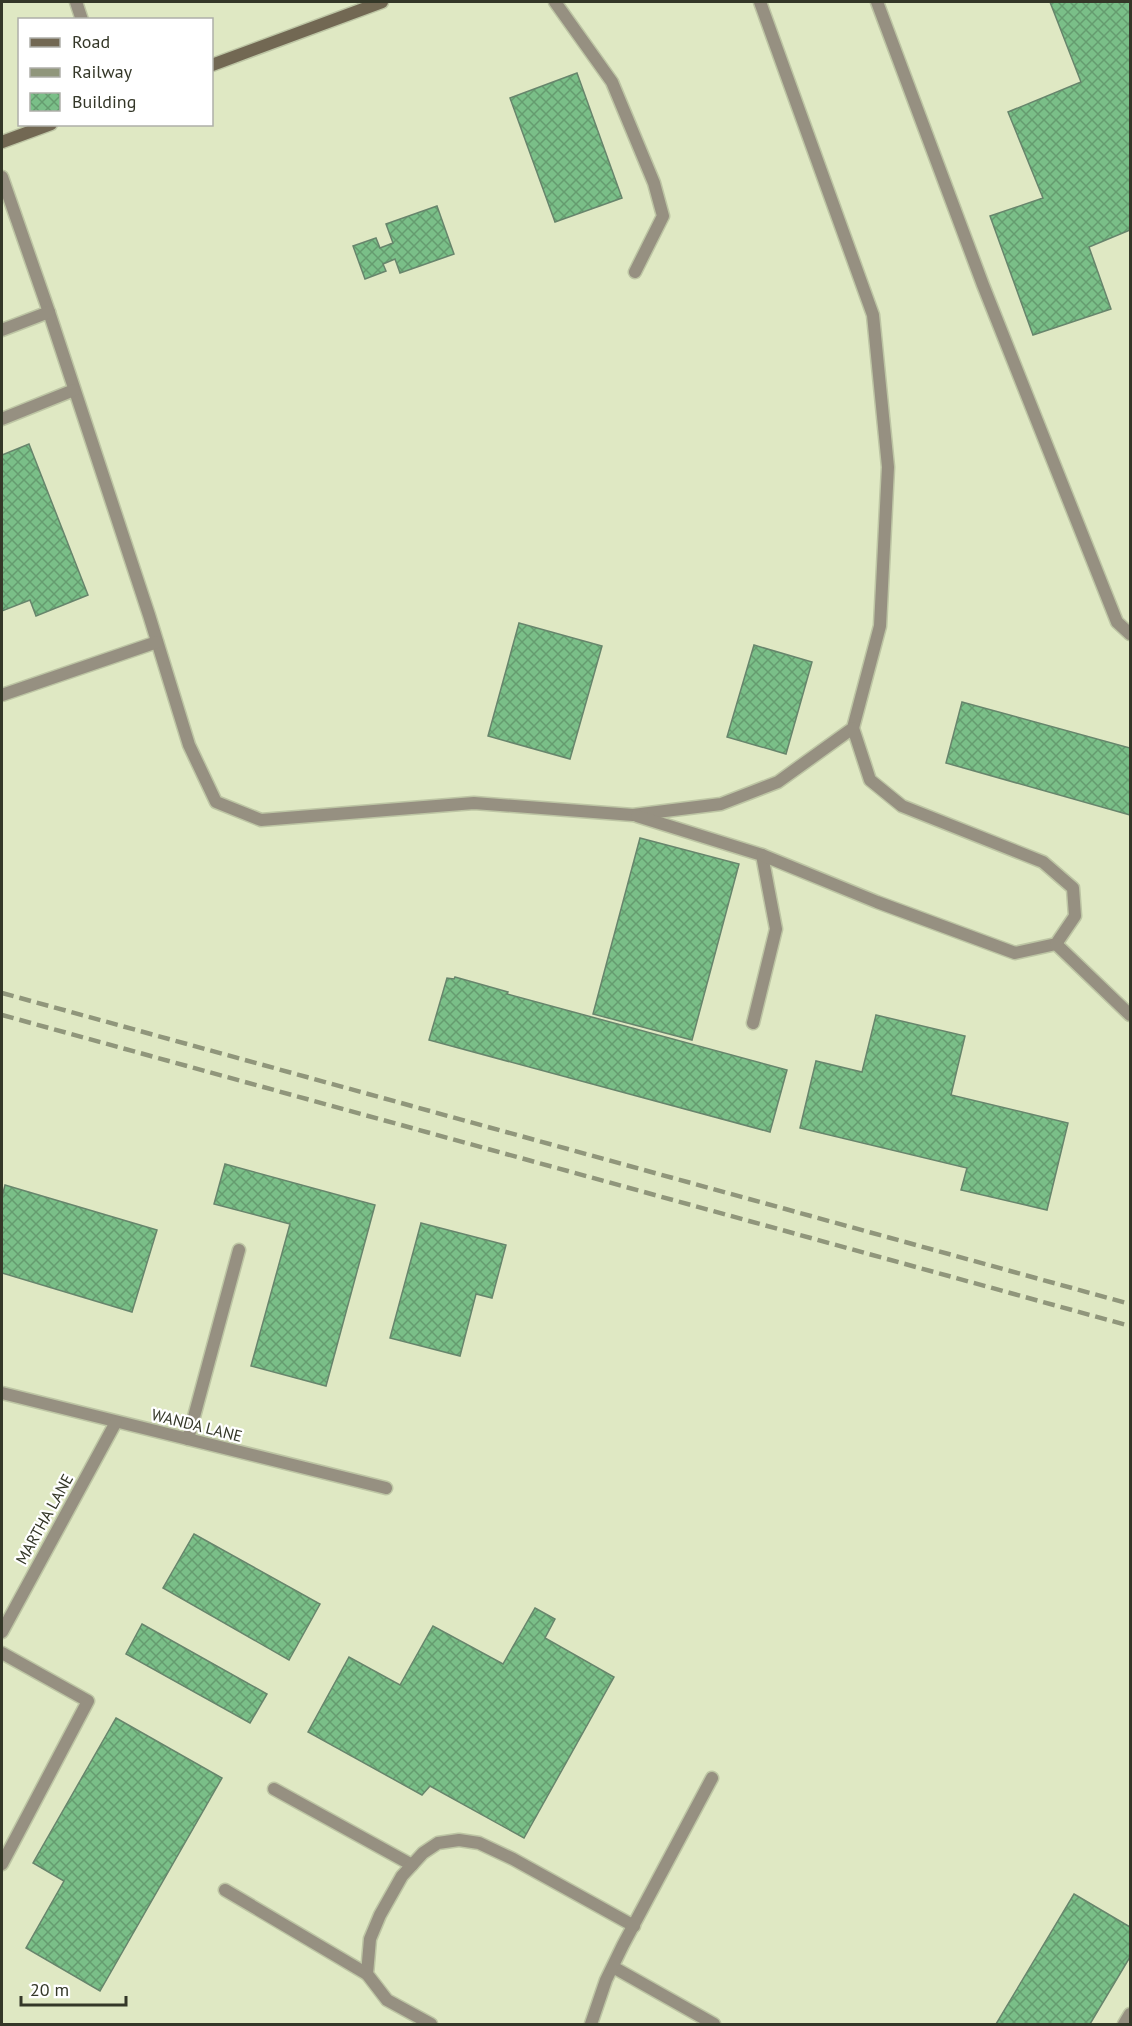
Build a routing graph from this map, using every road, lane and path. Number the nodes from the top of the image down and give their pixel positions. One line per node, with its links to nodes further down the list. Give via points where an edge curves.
1 (76, 2): 6 (street)
2 (382, 2): 7 (street)
3 (555, 2): 12 (street, via 612,82 654,183 663,216)
4 (760, 2): 20 (street, via 873,315 888,467 881,615)
5 (877, 2): 17 (street, via 983,285 1117,622)
6 (81, 18)
7 (213, 65)
8 (46, 126): 9 (street)
9 (2, 142)
10 (2, 177): 11 (street)
11 (7, 210): 13 (street)
12 (635, 272)
13 (49, 312): 14 (street); 15 (street)
14 (2, 330)
15 (74, 390): 16 (street); 18 (street)
16 (2, 418)
17 (1131, 634)
18 (158, 642): 19 (street); 21 (street, via 189,745 216,802 261,820 474,803)
19 (2, 695)
20 (853, 728): 21 (street, via 778,782 731,801); 23 (street, via 870,780 902,806 1043,862 1073,888 1075,916)
21 (633, 815): 22 (street)
22 (762, 855): 23 (street, via 1015,953); 25 (street, via 776,929)
23 (1056, 944): 24 (street)
24 (1131, 1014)
25 (753, 1023)
26 (239, 1250): 29 (street)
27 (2, 1393): 28 (street, WANDA LANE)
28 (116, 1422): 29 (street, WANDA LANE); 31 (street, MARTHA LANE)
29 (188, 1439): 30 (street, WANDA LANE)
30 (386, 1488)
31 (2, 1632)
32 (2, 1653): 35 (street, via 88,1701)
33 (712, 1778): 38 (street)
34 (274, 1789): 36 (street)
35 (2, 1864)
36 (412, 1865): 38 (street, via 438,1843 479,1843); 40 (street, via 376,1923 370,1938)
37 (225, 1890): 40 (street)
38 (634, 1926): 39 (street)
39 (613, 1967): 43 (street); 44 (street)
40 (367, 1974): 42 (street, via 387,2000)
41 (1131, 2014): 45 (street)
42 (431, 2025)
43 (591, 2025)
44 (714, 2025)
45 (1124, 2025)

